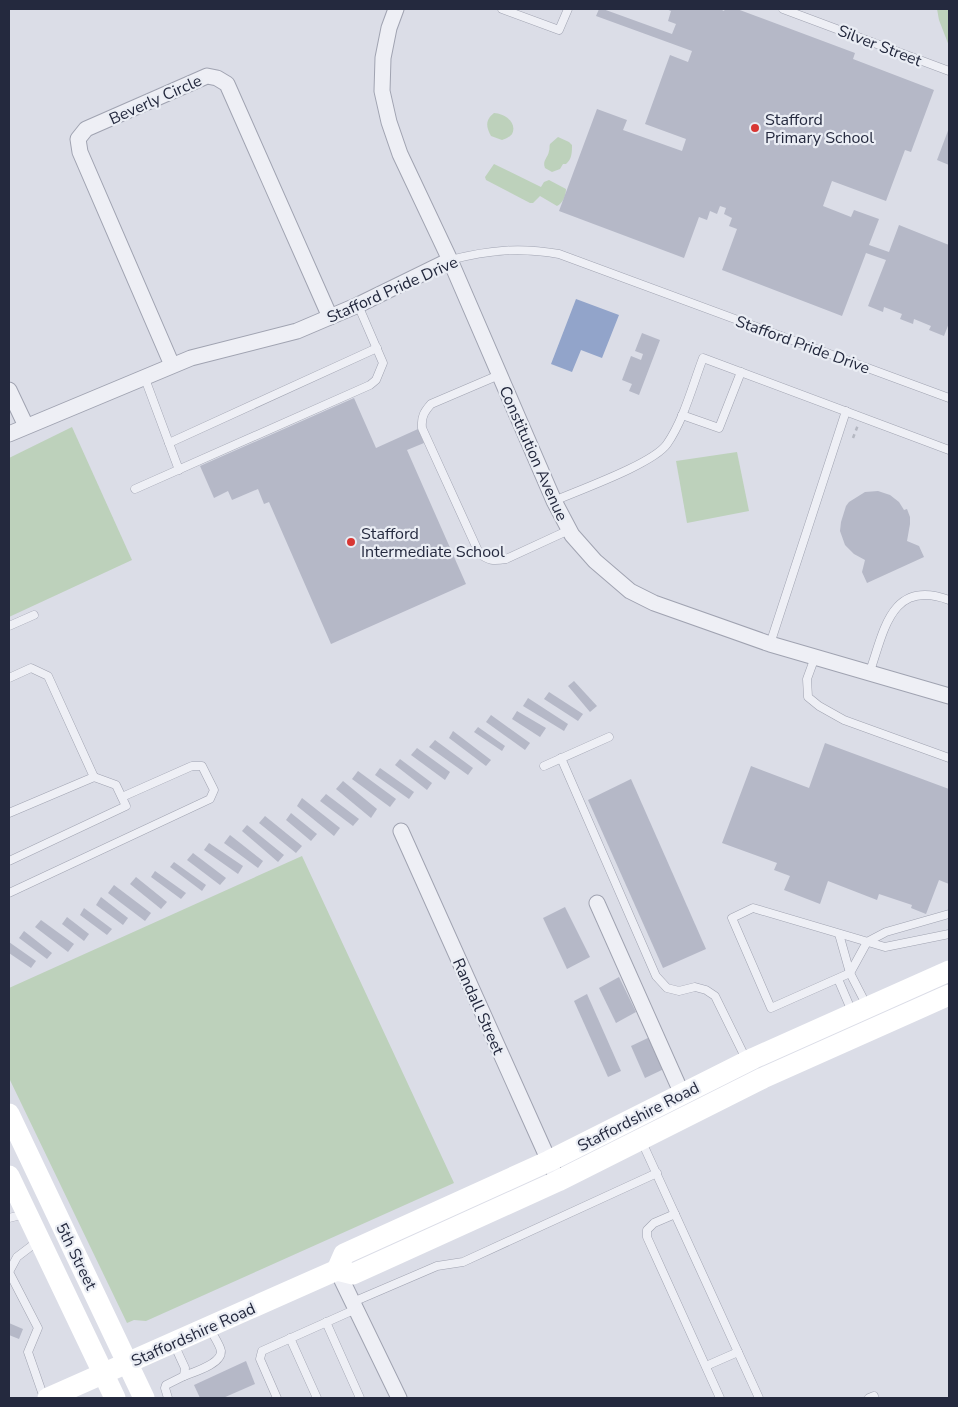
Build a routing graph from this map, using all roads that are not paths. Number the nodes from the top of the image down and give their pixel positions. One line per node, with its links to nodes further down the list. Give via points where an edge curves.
1 (396, 9): 8 (street, Constitution Avenue, via 383,58 382,91 400,154)
2 (502, 9): 6 (lane)
3 (530, 9): 6 (lane)
4 (568, 9): 6 (lane, via 559,30)
5 (783, 9): 7 (lane, Silver Street)
6 (526, 18)
7 (949, 72)
8 (450, 260): 9 (street, Stafford Pride Drive); 14 (street, Constitution Avenue); 17 (lane, Stafford Pride Drive, via 479,252 518,249 560,254)
9 (358, 305): 10 (street, Stafford Pride Drive); 11 (lane)
10 (330, 317): 12 (street, Stafford Pride Drive, via 297,331); 12 (street, Beverly Circle, via 227,84 207,76 86,129 78,139 80,152)
11 (377, 348): 22 (lane); 24 (lane, via 384,363 370,385)
12 (172, 365): 15 (street, Stafford Pride Drive)
13 (741, 372): 18 (lane); 19 (lane, via 719,428); 19 (lane, via 703,358)
14 (498, 375): 26 (street, Constitution Avenue); 27 (lane, via 431,404 421,419 422,428 479,554 487,560 506,559)
15 (144, 376): 20 (street, Stafford Pride Drive); 22 (lane)
16 (9, 390): 20 (street)
17 (949, 398)
18 (846, 411): 23 (lane); 31 (lane)
19 (682, 415): 26 (lane, via 667,445 657,454)
20 (26, 426): 21 (street, Stafford Pride Drive)
21 (9, 434)
22 (169, 443): 24 (lane)
23 (949, 450)
24 (179, 470): 25 (lane)
25 (135, 490)
26 (554, 501): 27 (street, Constitution Avenue)
27 (569, 530): 31 (street, Constitution Avenue, via 595,561 630,590 654,603)
28 (949, 600): 33 (lane, via 920,594 904,600 891,614)
29 (34, 615): 30 (lane)
30 (9, 626)
31 (770, 644): 32 (street, Constitution Avenue)
32 (815, 657): 33 (street, Constitution Avenue); 38 (lane, via 807,679 808,697 819,706 844,720)
33 (869, 674): 35 (street, Constitution Avenue)
34 (9, 678): 40 (lane, via 31,668 48,676)
35 (949, 696)
36 (609, 736): 37 (lane)
37 (561, 758): 39 (lane); 56 (lane, via 656,976 666,988 679,991 695,987 715,996)
38 (949, 758)
39 (544, 766)
40 (94, 777): 41 (lane, via 116,785); 42 (lane)
41 (122, 797): 44 (lane, via 126,806); 45 (lane, via 192,766 202,766 214,790 210,799)
42 (9, 813)
43 (401, 830): 61 (street, Randall Street)
44 (9, 861)
45 (9, 893)
46 (597, 903): 57 (street)
47 (949, 914): 50 (lane, via 886,932)
48 (839, 934): 50 (lane); 52 (lane); 53 (lane, via 753,908 732,918 771,1008)
49 (949, 934): 50 (lane, via 886,947)
50 (867, 942): 52 (lane)
51 (949, 971): 55 (main road, Staffordshire Road)
52 (850, 972): 53 (lane); 55 (lane)
53 (838, 979): 55 (lane)
54 (949, 995): 59 (main road, Staffordshire Road, via 763,1078)
55 (860, 1011): 56 (main road, Staffordshire Road)
56 (747, 1061): 57 (main road, Staffordshire Road)
57 (682, 1094): 59 (main road, Staffordshire Road)
58 (9, 1114): 60 (main road, 5th Street)
59 (637, 1129): 61 (main road, Staffordshire Road); 62 (lane); 64 (main road, Staffordshire Road)
60 (16, 1145): 67 (main road, 5th Street)
61 (549, 1161): 64 (street, Randall Street); 69 (main road, Staffordshire Road, via 344,1254)
62 (656, 1173): 65 (lane); 70 (lane, via 463,1262 437,1266)
63 (9, 1176): 66 (main road, 5th Street)
64 (558, 1181): 69 (main road, Staffordshire Road, via 352,1274)
65 (675, 1214): 75 (lane); 77 (lane, via 654,1223 647,1230 647,1237)
66 (18, 1216): 68 (main road, 5th Street)
67 (64, 1228): 68 (main road); 76 (main road, 5th Street)
68 (40, 1240): 78 (main road, 5th Street); 80 (lane, via 17,1257 10,1272 38,1328 28,1352)
69 (337, 1270): 70 (street); 72 (main road, Staffordshire Road)
70 (354, 1306): 71 (lane); 88 (street)
71 (326, 1322): 73 (lane); 87 (lane)
72 (209, 1327): 74 (main road, Staffordshire Road); 79 (lane, via 221,1351 220,1356 214,1363)
73 (290, 1338): 85 (lane, via 262,1350 260,1354); 86 (lane)
74 (174, 1343): 76 (main road, Staffordshire Road); 79 (lane, via 185,1368)
75 (738, 1352): 77 (lane); 90 (lane)
76 (128, 1363): 78 (main road, Staffordshire Road); 83 (main road, 5th Street)
77 (706, 1366): 89 (lane)
78 (104, 1374): 81 (main road, Staffordshire Road); 82 (main road, 5th Street)
79 (184, 1376): 84 (lane, via 166,1385)
80 (44, 1398)
81 (48, 1398)
82 (115, 1398)
83 (144, 1398)
84 (168, 1398)
85 (277, 1398)
86 (317, 1398)
87 (360, 1398)
88 (399, 1398)
89 (720, 1398)
90 (759, 1398)

